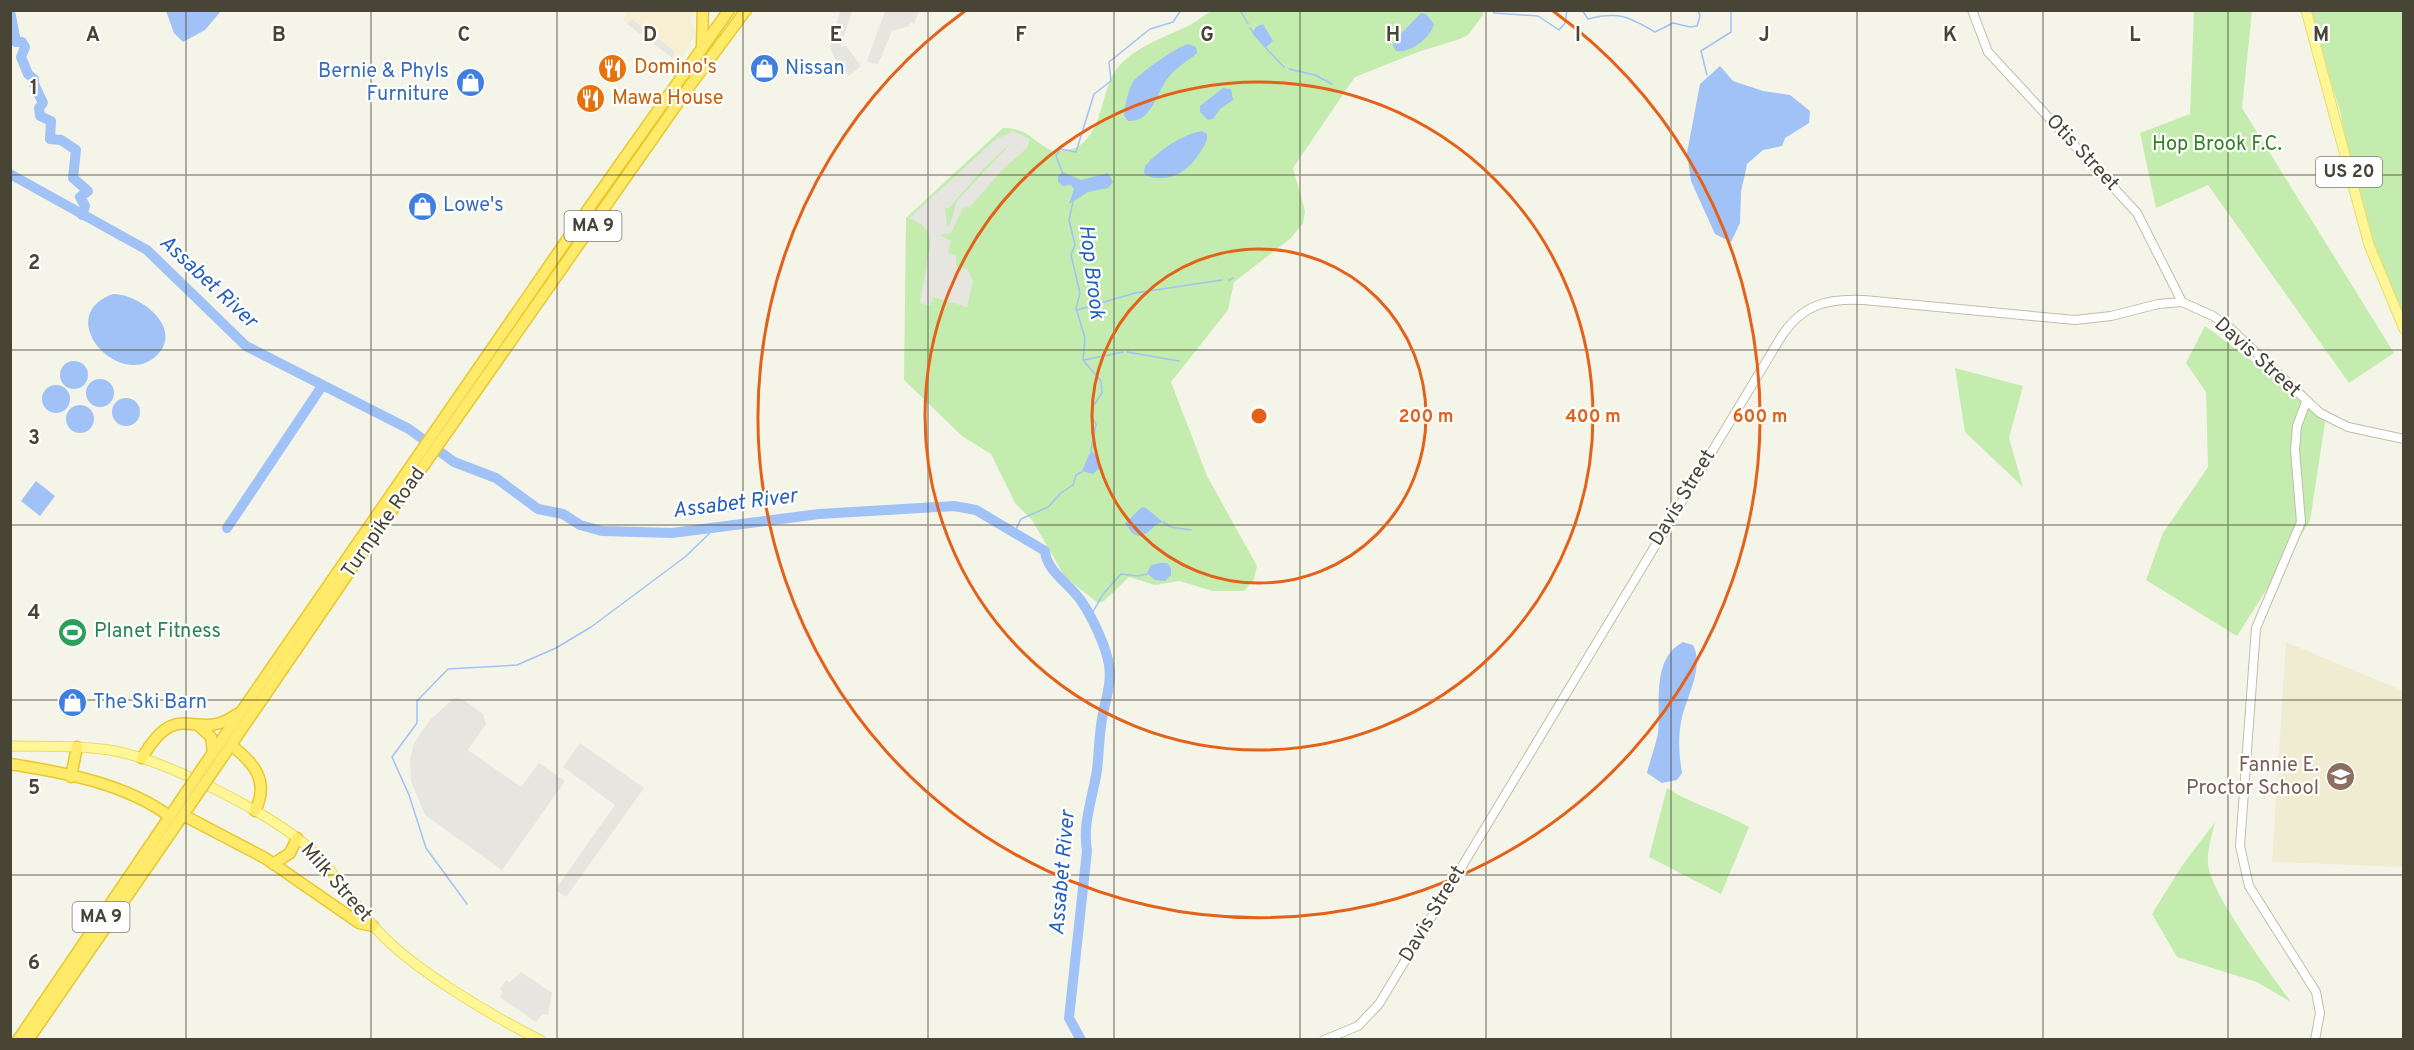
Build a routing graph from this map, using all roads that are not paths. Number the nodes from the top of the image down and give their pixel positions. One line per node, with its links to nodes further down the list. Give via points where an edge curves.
1 (703, 10): 6 (highway)
2 (729, 10): 6 (highway, Turnpike Road / MA 9)
3 (746, 10): 10 (highway, Turnpike Road / MA 9)
4 (1972, 10): 7 (street, Otis Street, via 1988,52 2137,213)
5 (2306, 10): 8 (main road, US 20, via 2369,245)
6 (702, 47): 10 (highway, Turnpike Road / MA 9)
7 (2181, 302): 9 (street, Davis Street, via 2230,328); 33 (street, Davis Street, via 2075,320 1844,299 1819,302 1799,315 1775,346 1383,996 1358,1026)
8 (2403, 329)
9 (2306, 402): 11 (street, Davis Street, via 2348,427); 34 (street, via 2299,418 2295,450 2301,522 2256,628 2240,846 2249,886 2316,992 2320,1013)
10 (436, 439): 12 (highway, Turnpike Road / MA 9)
11 (2403, 439)
12 (428, 451): 13 (highway, Turnpike Road / MA 9); 15 (highway, Turnpike Road / MA 9)
13 (242, 710): 14 (highway, via 221,723); 18 (highway, Turnpike Road / MA 9)
14 (198, 725): 18 (highway, via 211,737); 19 (highway, via 175,724 163,729)
15 (231, 745): 21 (highway, Turnpike Road / MA 9); 24 (highway, via 259,774 261,792)
16 (10, 746): 17 (main road, Milk Street)
17 (77, 747): 19 (main road, Milk Street); 22 (highway)
18 (213, 752): 21 (highway, Turnpike Road / MA 9)
19 (142, 758): 24 (main road, Milk Street)
20 (10, 764): 22 (highway)
21 (206, 772): 23 (highway, Turnpike Road / MA 9, bridge)
22 (72, 777): 26 (highway, via 134,796)
23 (189, 797): 25 (highway, Turnpike Road / MA 9); 26 (highway, Turnpike Road / MA 9)
24 (255, 811): 27 (main road, Milk Street)
25 (183, 815): 28 (highway); 31 (highway, Turnpike Road / MA 9)
26 (169, 816): 30 (highway, Turnpike Road / MA 9)
27 (297, 838): 28 (highway, via 290,853); 29 (main road, Milk Street, via 324,863)
28 (273, 864): 29 (highway, via 359,924)
29 (373, 926): 32 (main road, Milk Street, via 433,975)
30 (18, 1040)
31 (28, 1040)
32 (540, 1040)
33 (1324, 1040)
34 (2315, 1040)

